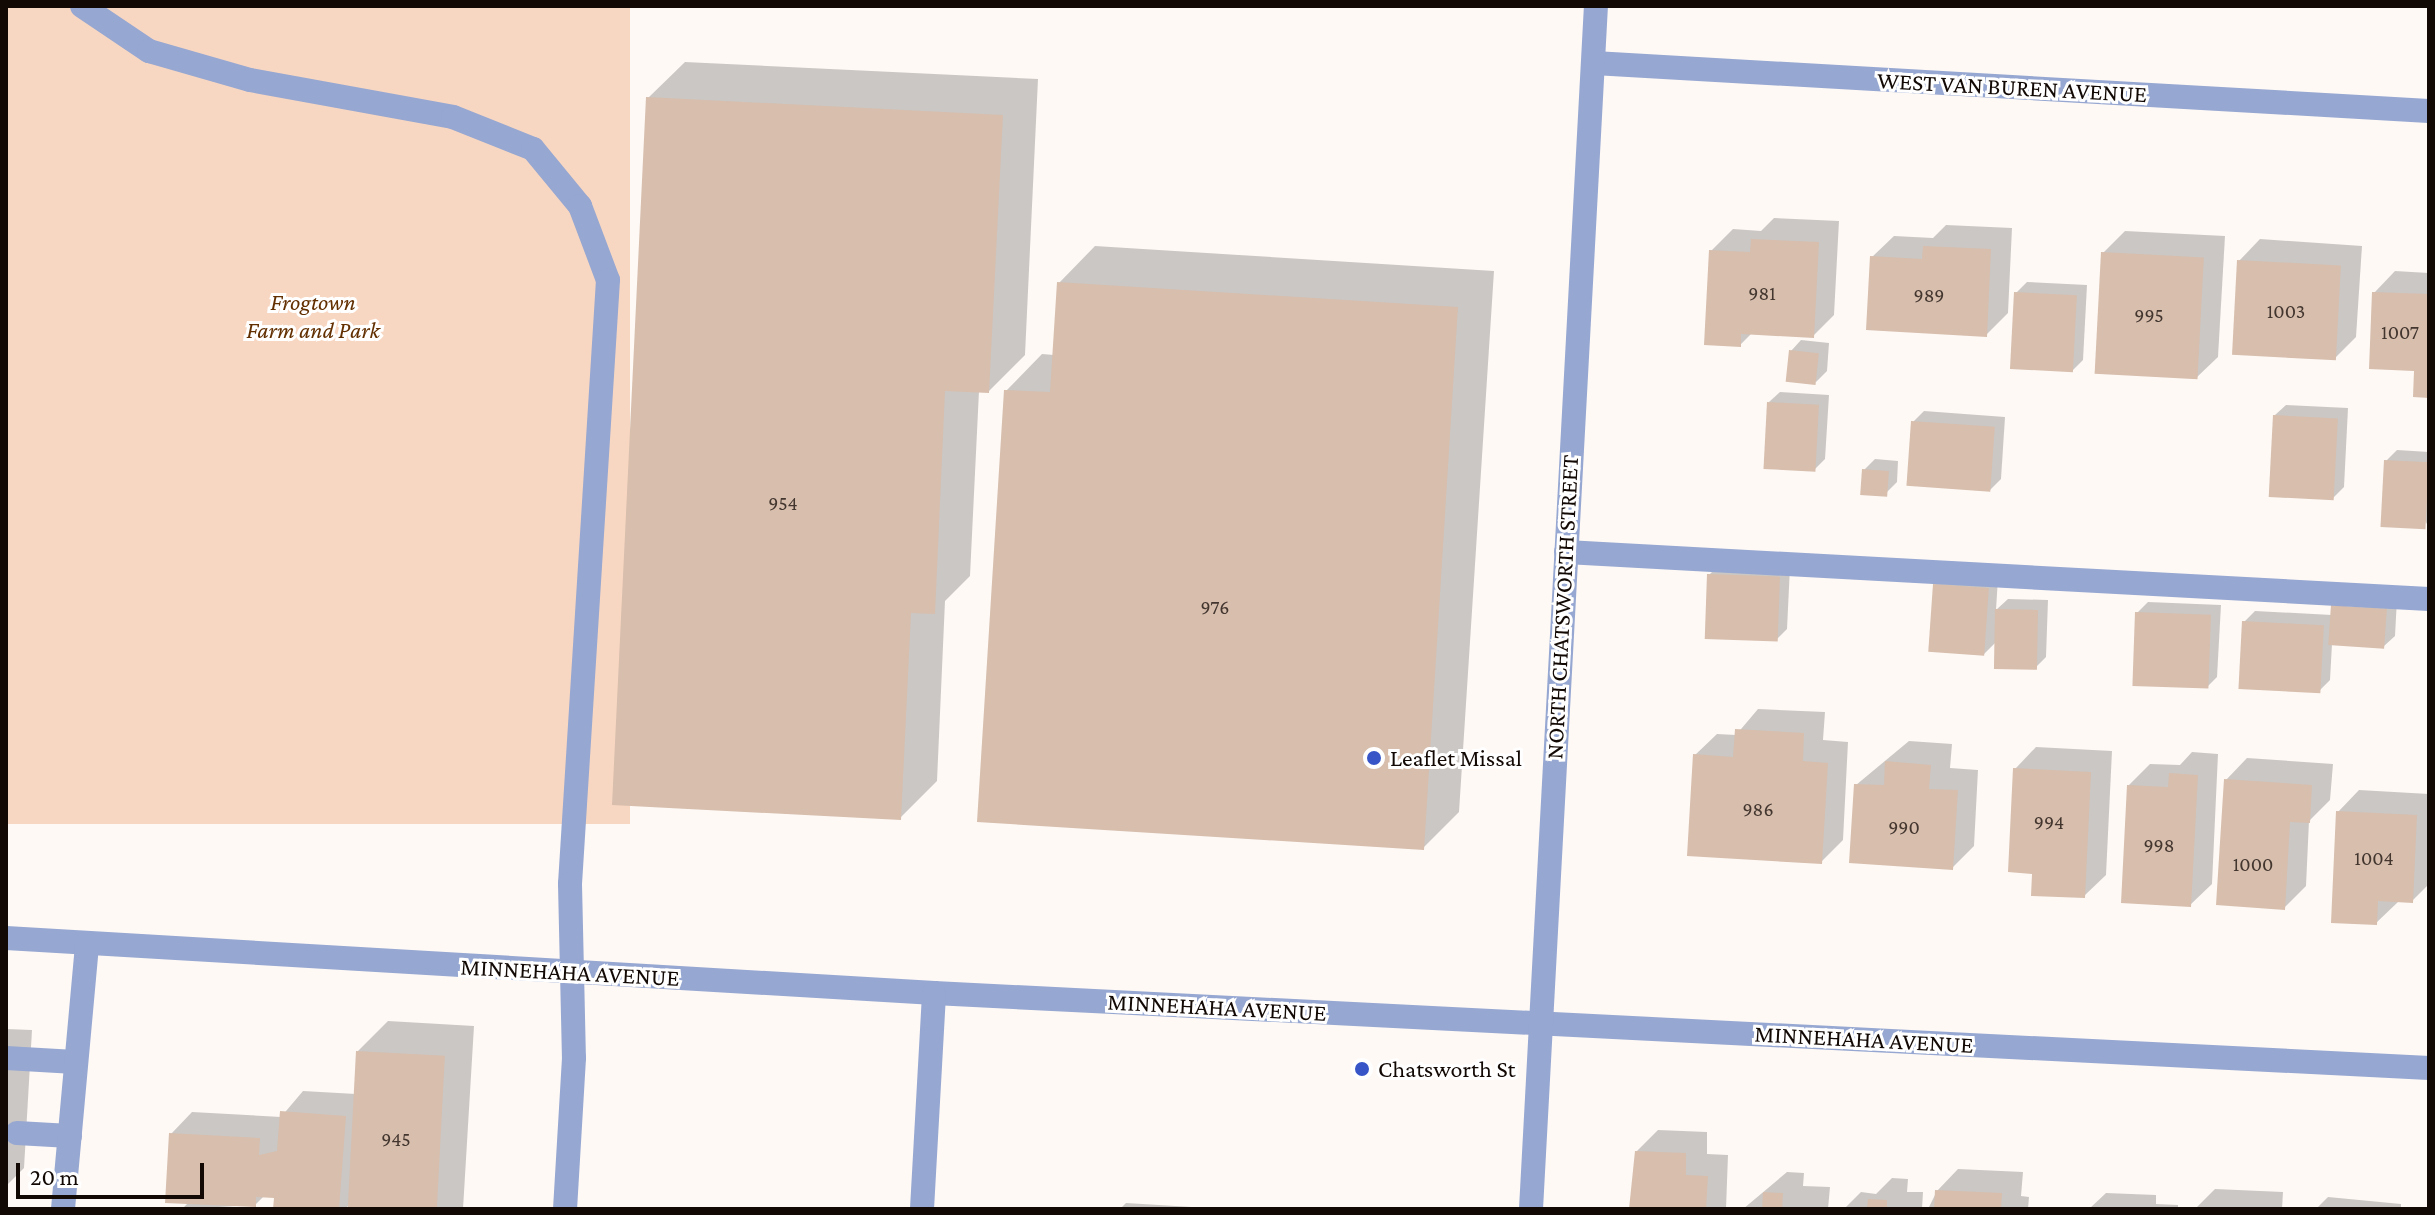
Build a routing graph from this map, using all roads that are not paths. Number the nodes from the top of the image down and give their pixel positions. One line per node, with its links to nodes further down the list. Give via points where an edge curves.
1 (82, 6): 9 (street, via 149,51 250,80 453,117 533,149 580,206 608,280 570,884)
2 (1596, 6): 3 (street, NORTH CHATSWORTH STREET)
3 (1594, 63): 4 (street, WEST VAN BUREN AVENUE); 5 (street, NORTH CHATSWORTH STREET)
4 (2429, 111)
5 (1566, 552): 6 (street); 11 (street, NORTH CHATSWORTH STREET)
6 (2429, 599)
7 (6, 938): 8 (street, MINNEHAHA AVENUE)
8 (87, 943): 9 (street, MINNEHAHA AVENUE); 13 (street)
9 (571, 972): 10 (street, MINNEHAHA AVENUE); 18 (street, via 574,1058)
10 (934, 993): 11 (street, MINNEHAHA AVENUE); 19 (street)
11 (1541, 1023): 14 (street, MINNEHAHA AVENUE); 20 (street, NORTH CHATSWORTH STREET)
12 (6, 1058): 13 (street)
13 (75, 1062): 16 (street)
14 (2429, 1068)
15 (17, 1133): 16 (street)
16 (70, 1136): 17 (street)
17 (63, 1209)
18 (565, 1209)
19 (922, 1209)
20 (1531, 1209)

